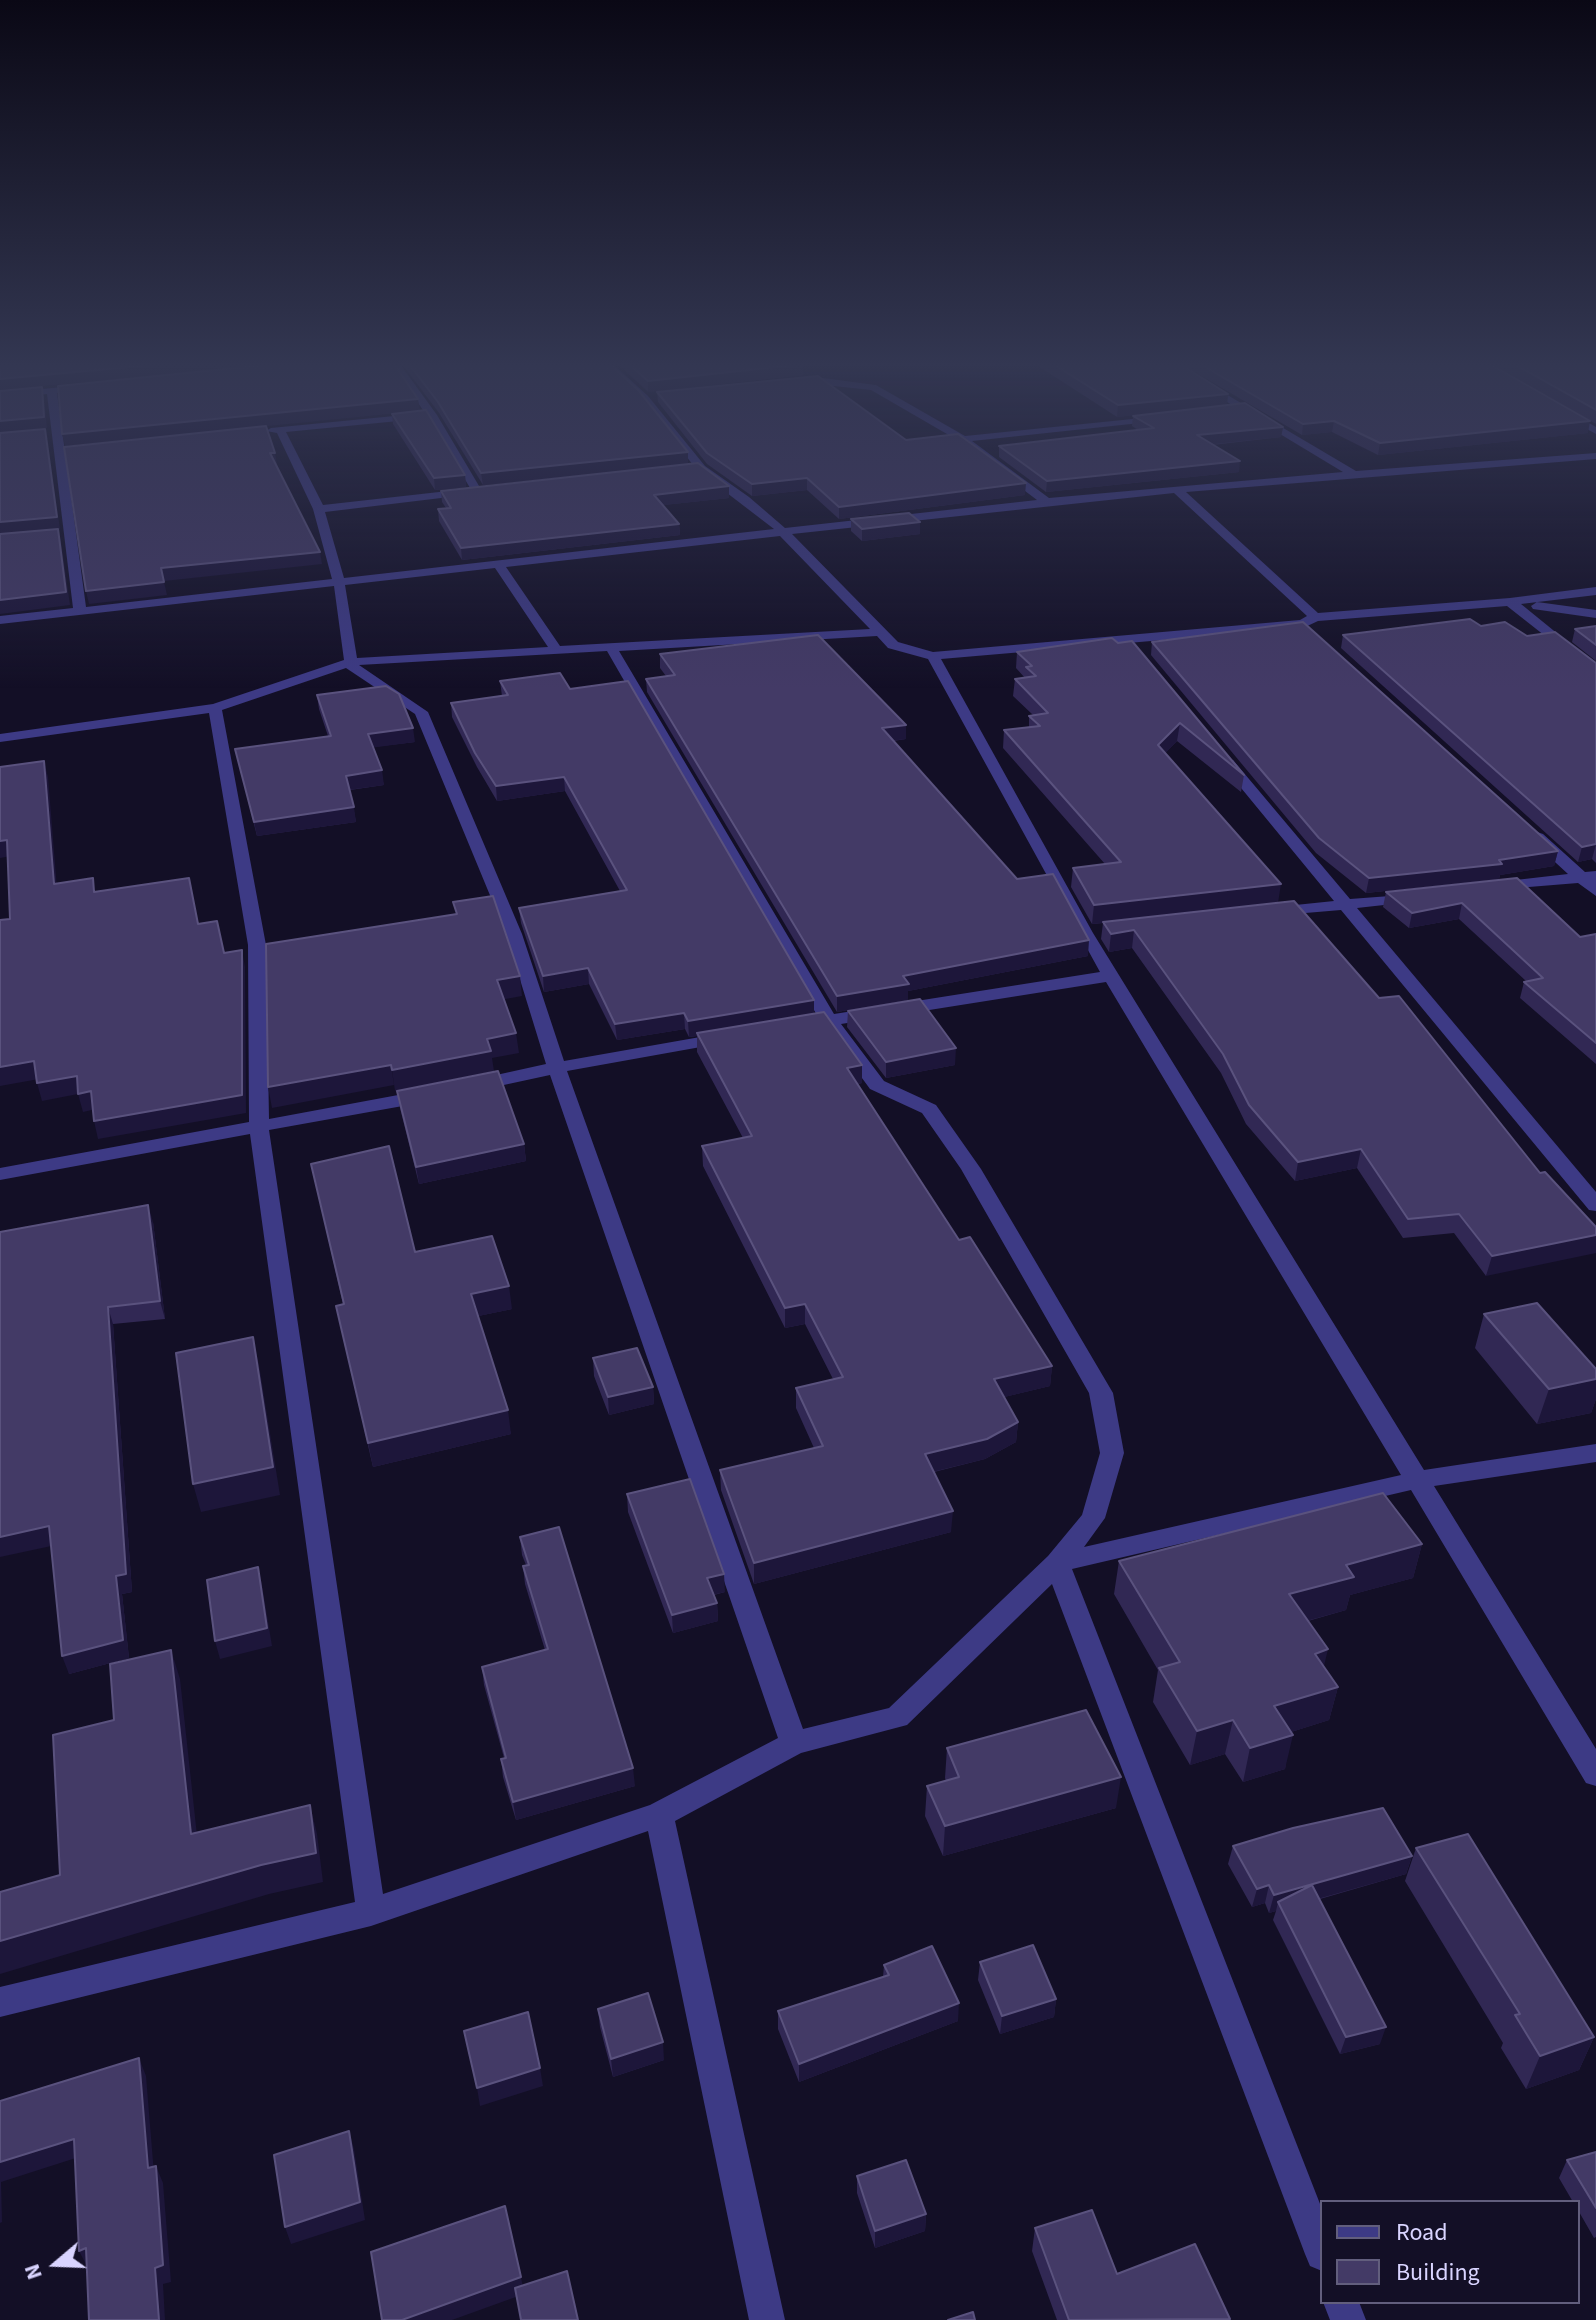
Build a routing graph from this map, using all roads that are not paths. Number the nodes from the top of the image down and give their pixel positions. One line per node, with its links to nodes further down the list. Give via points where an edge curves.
1 (62, 472): 15 (street)
2 (301, 472): 13 (street)
3 (466, 472): 11 (street)
4 (707, 472): 14 (street)
5 (1007, 472): 12 (street)
6 (1351, 472): 8 (street)
7 (1377, 472): 8 (street)
8 (1354, 474): 10 (street)
9 (492, 489): 11 (street)
10 (1177, 490): 12 (street); 24 (street)
11 (477, 491): 13 (street)
12 (1047, 502): 14 (street)
13 (319, 509): 18 (street)
14 (781, 530): 17 (street); 25 (street)
15 (70, 535): 16 (street); 21 (street)
16 (56, 536)
17 (499, 565): 18 (street); 27 (street)
18 (339, 582): 21 (street); 29 (street)
19 (1596, 591): 20 (street)
20 (1510, 602): 22 (street); 24 (street); 30 (street)
21 (80, 611): 23 (street)
22 (1596, 614)
23 (0, 620)
24 (1311, 625): 28 (street, via 1133,647)
25 (879, 632): 26 (street); 28 (street, via 893,645)
26 (610, 646): 27 (street); 42 (street)
27 (555, 648): 29 (street)
28 (933, 656): 41 (street, via 1092,933)
29 (350, 662): 31 (street); 45 (street, via 421,712 514,934)
30 (1596, 672)
31 (215, 708): 32 (street); 46 (street, via 257,945)
32 (0, 738)
33 (1216, 749): 39 (street)
34 (1524, 825): 35 (street)
35 (1589, 876): 36 (street); 37 (street)
36 (1487, 888)
37 (1596, 891)
38 (1423, 896): 39 (street)
39 (1344, 905): 40 (street); 48 (street)
40 (1252, 915)
41 (1111, 976): 42 (street); 50 (street)
42 (829, 1020): 43 (street); 51 (street, via 877,1085 929,1109 978,1181 1101,1393 1112,1453 1093,1518)
43 (800, 1025)
44 (740, 1035): 45 (street)
45 (557, 1068): 46 (street); 52 (street)
46 (259, 1127): 47 (street); 55 (street)
47 (0, 1174)
48 (1596, 1205)
49 (1596, 1453): 50 (street)
50 (1417, 1480): 51 (street); 53 (street)
51 (1057, 1563): 52 (street, via 897,1717); 57 (street)
52 (794, 1743): 54 (street)
53 (1596, 1774)
54 (659, 1815): 55 (street); 58 (street)
55 (371, 1912): 56 (street)
56 (0, 2002)
57 (1320, 2249)
58 (767, 2320)

